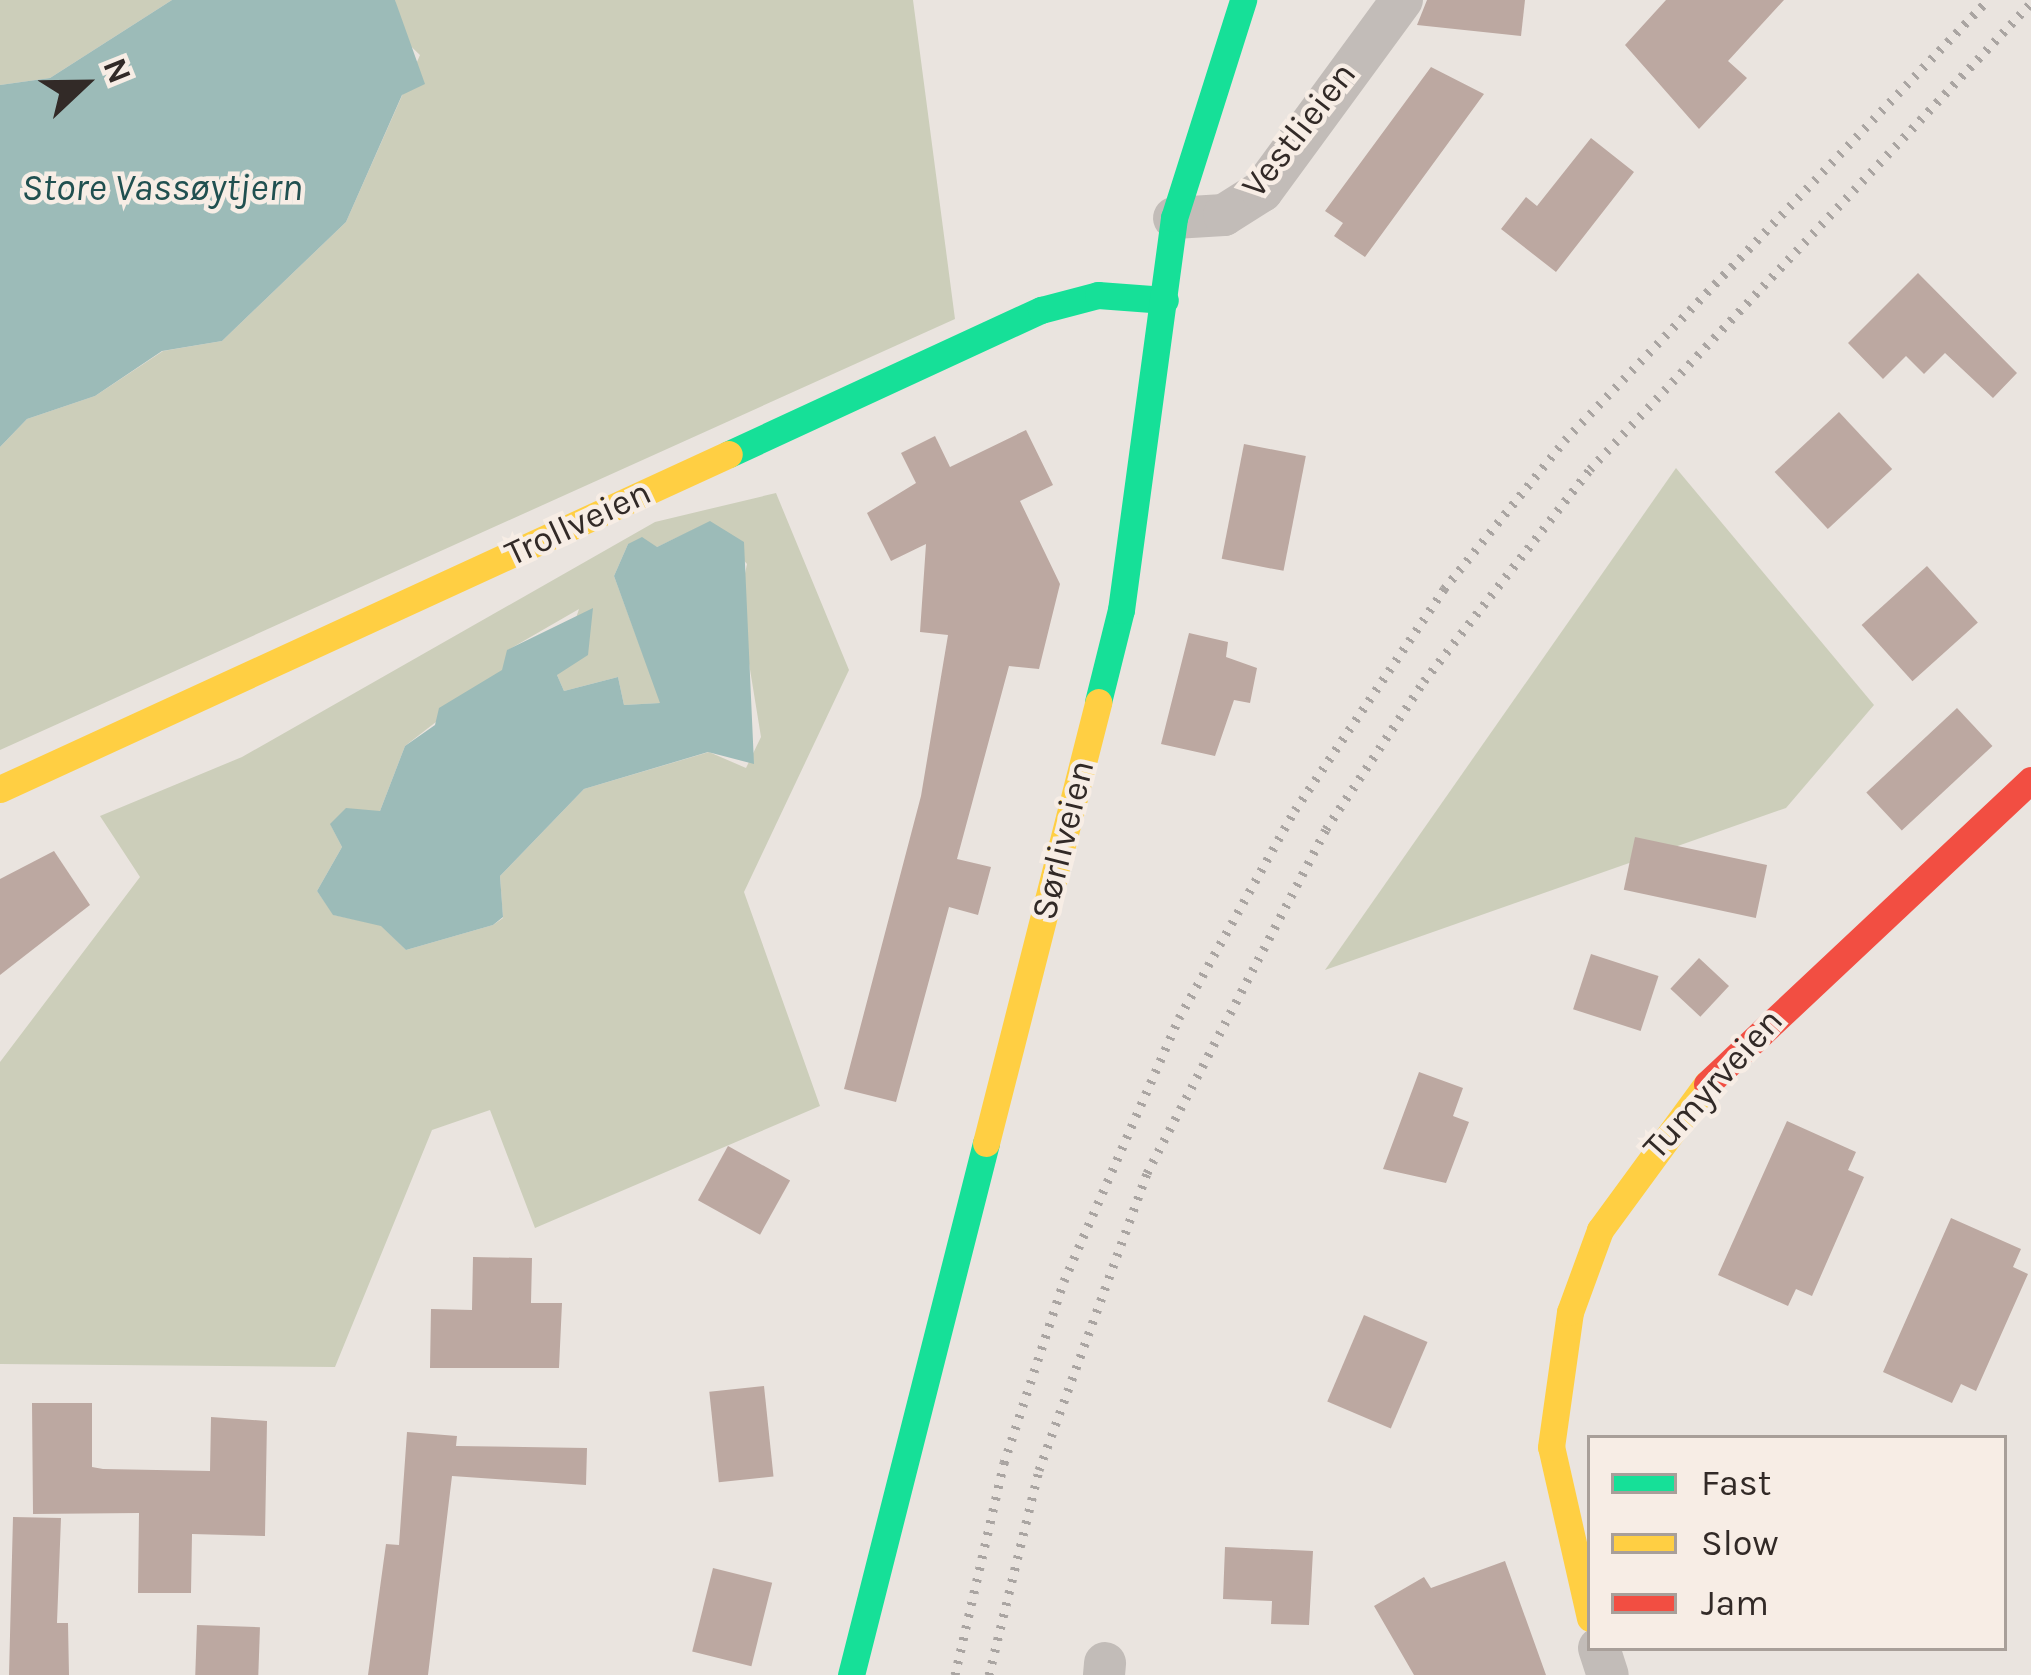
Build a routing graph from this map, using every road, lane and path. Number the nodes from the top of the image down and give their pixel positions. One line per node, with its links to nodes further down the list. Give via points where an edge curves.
1 (1243, 0): 3 (street, Sørliveien)
2 (1402, 0): 3 (street, Vestlieien, via 1262,190 1224,215)
3 (1174, 218): 4 (street, Sørliveien)
4 (1165, 300): 6 (street, Trollveien, via 1097,296 1041,310); 8 (street, Sørliveien, via 1120,610)
5 (2031, 780): 7 (street, Tumyrveien, via 1726,1058 1600,1230 1570,1312 1551,1447)
6 (0, 789)
7 (1587, 1605)
8 (851, 1675)

